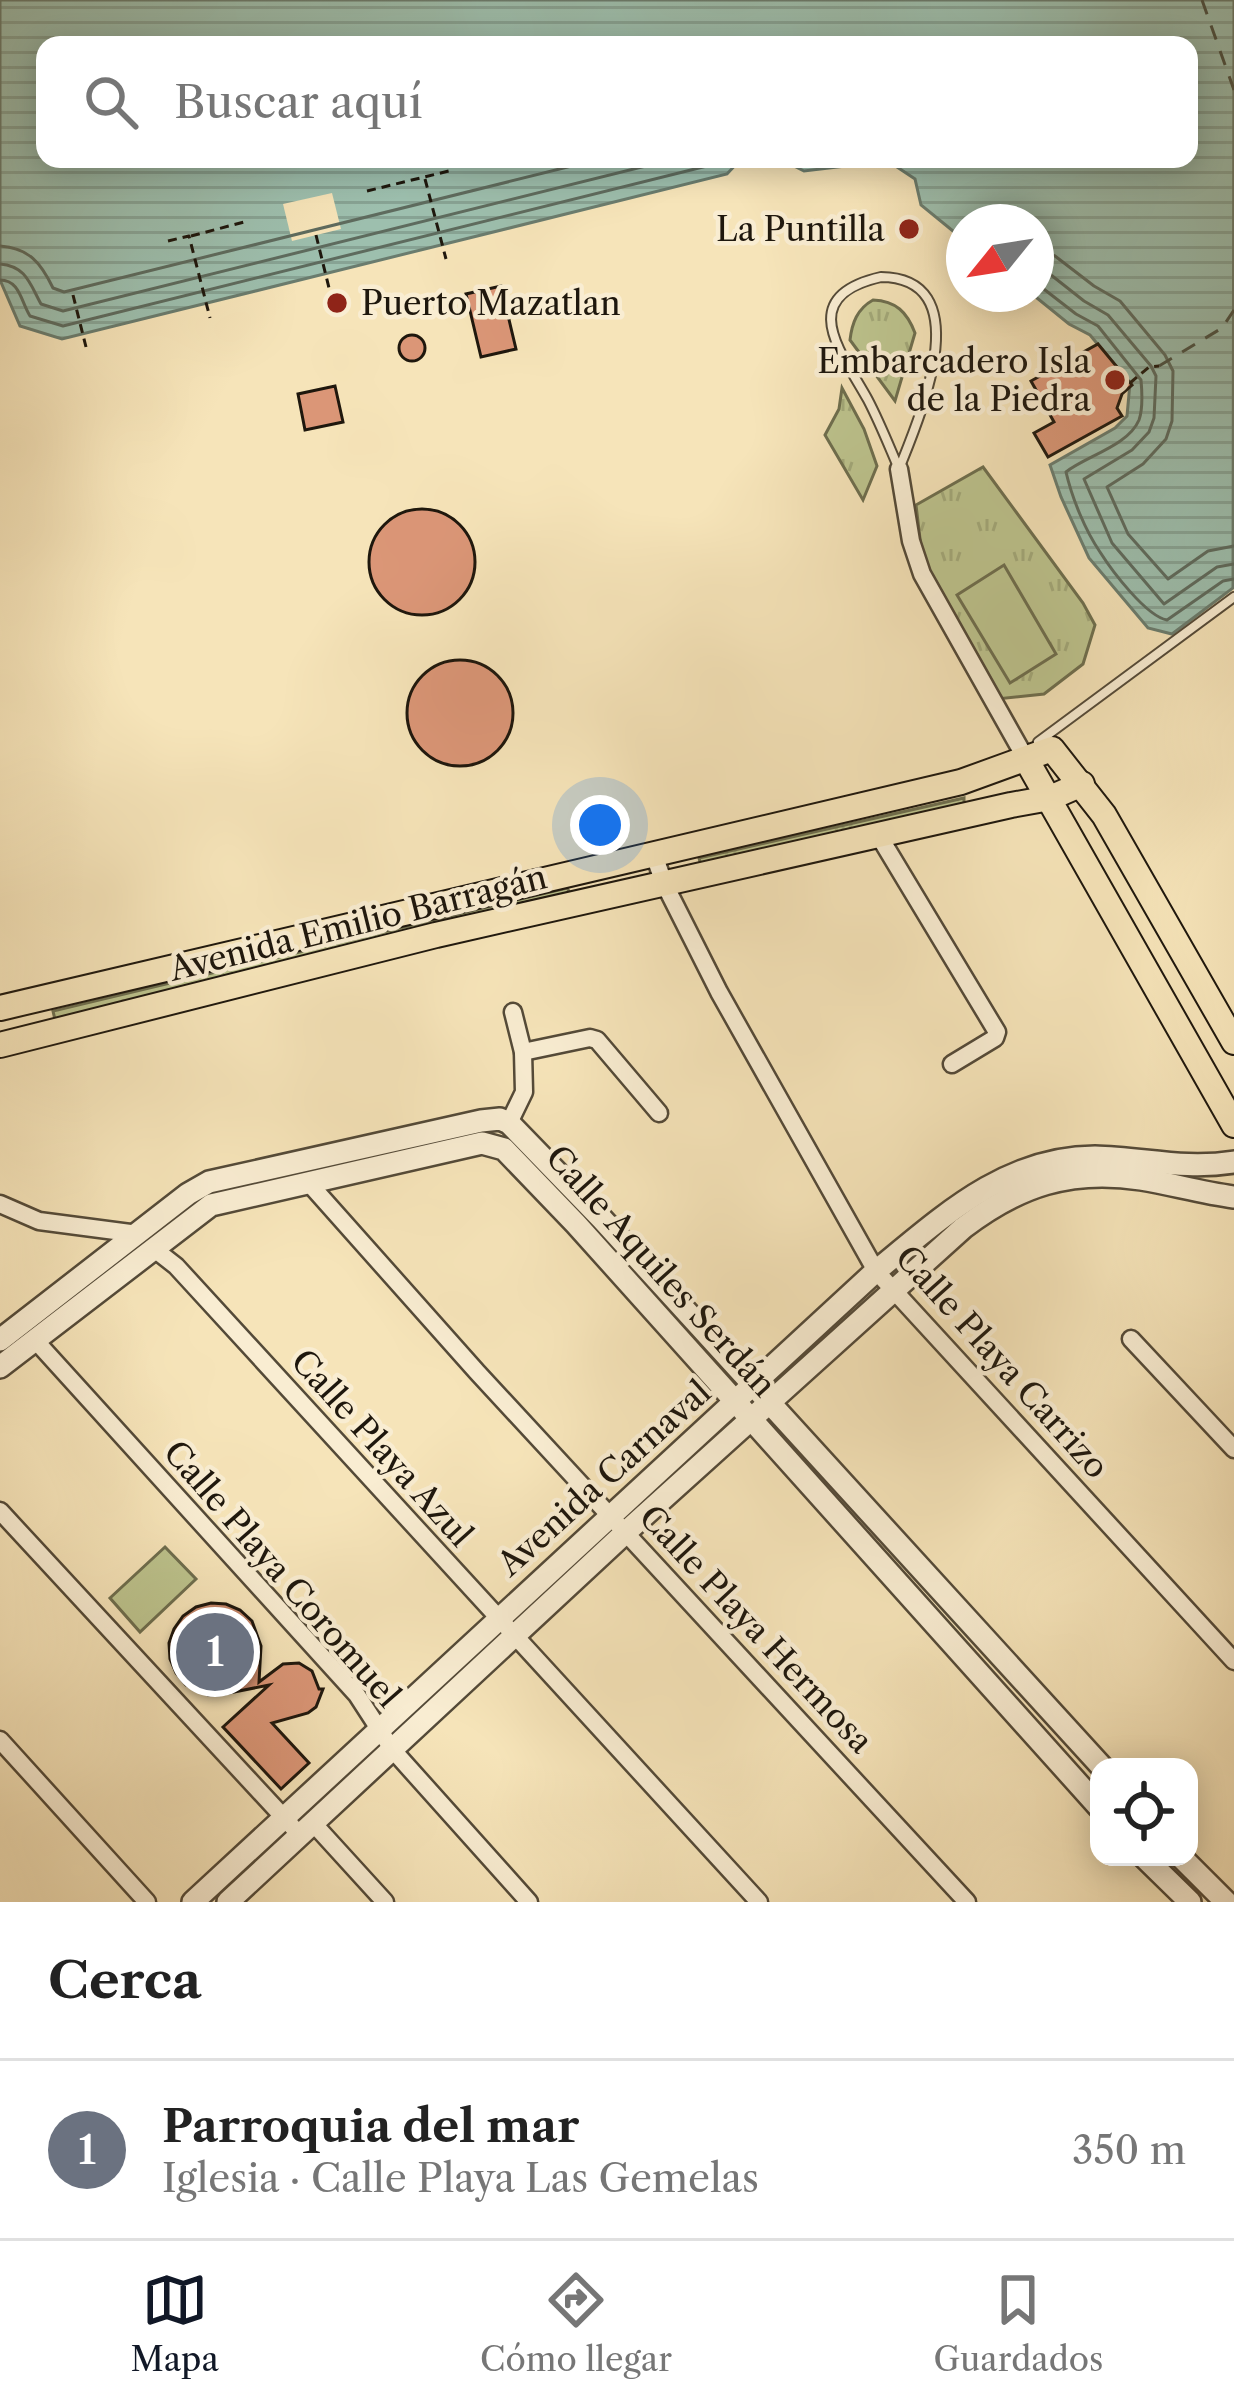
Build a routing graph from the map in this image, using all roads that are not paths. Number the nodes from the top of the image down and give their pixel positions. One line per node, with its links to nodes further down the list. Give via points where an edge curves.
1 (899, 469): 1 (lane, via 934,370 938,333 916,288 881,278 839,299 831,332); 3 (street, via 922,574 1010,729)
2 (1234, 597): 3 (lane)
3 (1039, 750): 4 (main road); 5 (main road); 7 (main road, Avenida Emilio Barragán, via 961,782)
4 (1082, 784): 5 (main road, Avenida Emilio Barragán); 12 (main road)
5 (1050, 799): 6 (main road, Avenida Emilio Barragán); 17 (main road)
6 (879, 836): 8 (main road, Avenida Emilio Barragán); 14 (street, via 997,1032)
7 (654, 855): 8 (street, Calle Playa Carrizo); 9 (main road, Avenida Emilio Barragán)
8 (664, 883): 11 (main road, Avenida Emilio Barragán); 24 (street, Calle Playa Carrizo)
9 (8, 1006): 11 (main road)
10 (513, 1012): 13 (street, Calle Aquiles Serdán)
11 (12, 1042)
12 (1234, 1042)
13 (523, 1052): 15 (street, via 597,1040); 16 (street, Calle Aquiles Serdán, via 524,1092)
14 (952, 1064)
15 (659, 1113)
16 (509, 1123): 20 (street, Calle Aquiles Serdán, via 481,1121); 30 (street, Calle Aquiles Serdán, via 602,1219)
17 (1234, 1125)
18 (1234, 1162): 24 (street, Avenida Carnaval, via 1093,1157 1028,1168 984,1187)
19 (308, 1182): 20 (street, Calle Aquiles Serdán); 30 (street, Calle Aquiles Serdán, via 482,1143 504,1149); 34 (street, Calle Playa Hermosa)
20 (241, 1185): 23 (street, Calle Aquiles Serdán)
21 (1234, 1197): 25 (street, Avenida Carnaval, via 1123,1177 1054,1180 994,1205)
22 (0, 1204): 23 (street, via 39,1221)
23 (146, 1241): 27 (street, Calle Aquiles Serdán); 28 (street, Calle Aquiles Serdán); 35 (street, Calle Playa Azul)
24 (877, 1271): 25 (street, Calle Playa Carrizo); 30 (street, Avenida Carnaval)
25 (892, 1291): 31 (street, Avenida Carnaval); 37 (street, Calle Playa Carrizo)
26 (1131, 1339): 32 (street)
27 (0, 1340)
28 (35, 1340): 29 (street, Calle Aquiles Serdán); 39 (street, Calle Playa Coromuel, via 357,1695)
29 (0, 1367)
30 (747, 1403): 31 (street, Avenida Carnaval); 34 (street, Avenida Carnaval); 41 (street, Calle Aquiles Serdán)
31 (770, 1404): 40 (street, Calle Aquiles Serdán)
32 (1234, 1449)
33 (0, 1511): 42 (street)
34 (618, 1524): 35 (street, Avenida Carnaval); 36 (street, Avenida Carnaval); 51 (street, Calle Playa Hermosa)
35 (498, 1619): 36 (street, Calle Playa Azul); 39 (street, Avenida Carnaval)
36 (515, 1636): 39 (street, Avenida Carnaval); 50 (street, Calle Playa Azul)
37 (1234, 1661)
38 (0, 1740): 45 (street)
39 (386, 1740): 42 (street, Avenida Carnaval); 49 (street, Calle Playa Coromuel)
40 (1094, 1758)
41 (1090, 1784)
42 (299, 1825): 46 (street, Avenida Carnaval); 47 (street, Avenida Carnaval); 48 (street)
43 (1153, 1866): 52 (street)
44 (1190, 1866): 53 (street)
45 (147, 1902)
46 (193, 1902)
47 (228, 1902)
48 (385, 1902)
49 (529, 1902)
50 (760, 1902)
51 (967, 1902)
52 (1190, 1902)
53 (1226, 1902)

